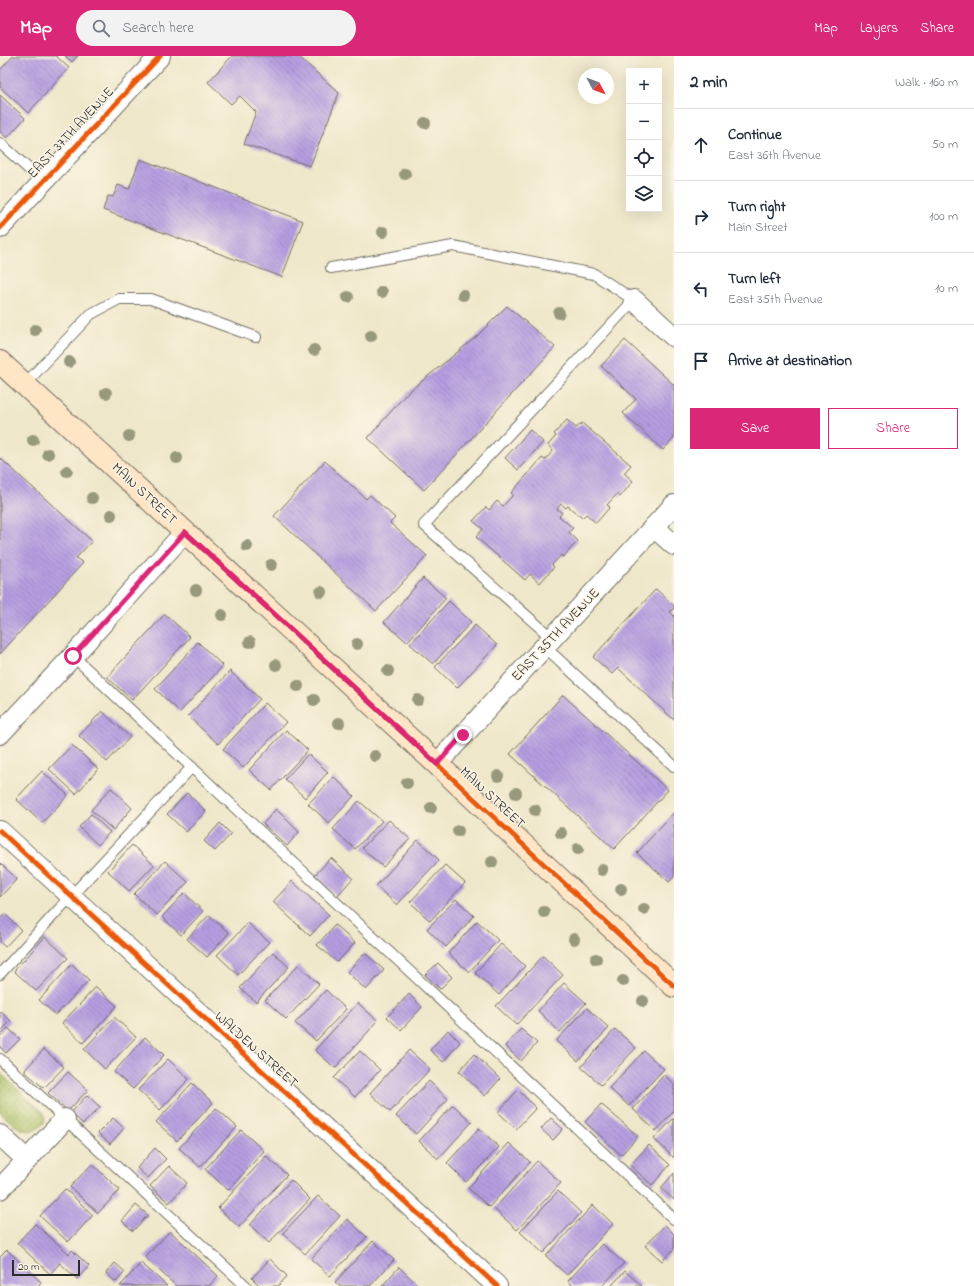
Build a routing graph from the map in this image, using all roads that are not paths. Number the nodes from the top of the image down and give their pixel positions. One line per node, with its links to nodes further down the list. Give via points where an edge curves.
1 (160, 56): 3 (street, EAST 37TH AVENUE)
2 (0, 143): 3 (lane)
3 (43, 182): 4 (street, EAST 37TH AVENUE)
4 (0, 228)
5 (331, 268): 6 (lane, via 453,246 594,274)
6 (634, 300): 8 (street); 15 (lane, via 424,525)
7 (256, 337): 10 (lane, via 151,299 119,299 91,314)
8 (674, 337)
9 (0, 362): 10 (main road, MAIN STREET)
10 (25, 384): 13 (main road, MAIN STREET)
11 (674, 505): 12 (street, EAST 35TH AVENUE)
12 (654, 527): 14 (street); 15 (street, EAST 35TH AVENUE)
13 (185, 532): 16 (street); 18 (main road, MAIN STREET)
14 (674, 545)
15 (549, 643): 18 (street, EAST 35TH AVENUE); 19 (lane)
16 (73, 656): 17 (street); 20 (lane)
17 (0, 734)
18 (437, 764): 24 (main road, MAIN STREET)
19 (674, 766)
20 (192, 768): 22 (lane); 30 (lane)
21 (0, 831): 22 (street, WALDEN STREET)
22 (71, 897): 23 (lane); 32 (street, WALDEN STREET)
23 (0, 974)
24 (674, 986)
25 (0, 1059): 26 (lane)
26 (65, 1119): 28 (street); 31 (lane)
27 (0, 1135): 28 (street)
28 (27, 1160): 29 (street)
29 (0, 1188)
30 (674, 1219)
31 (246, 1286)
32 (497, 1286)

